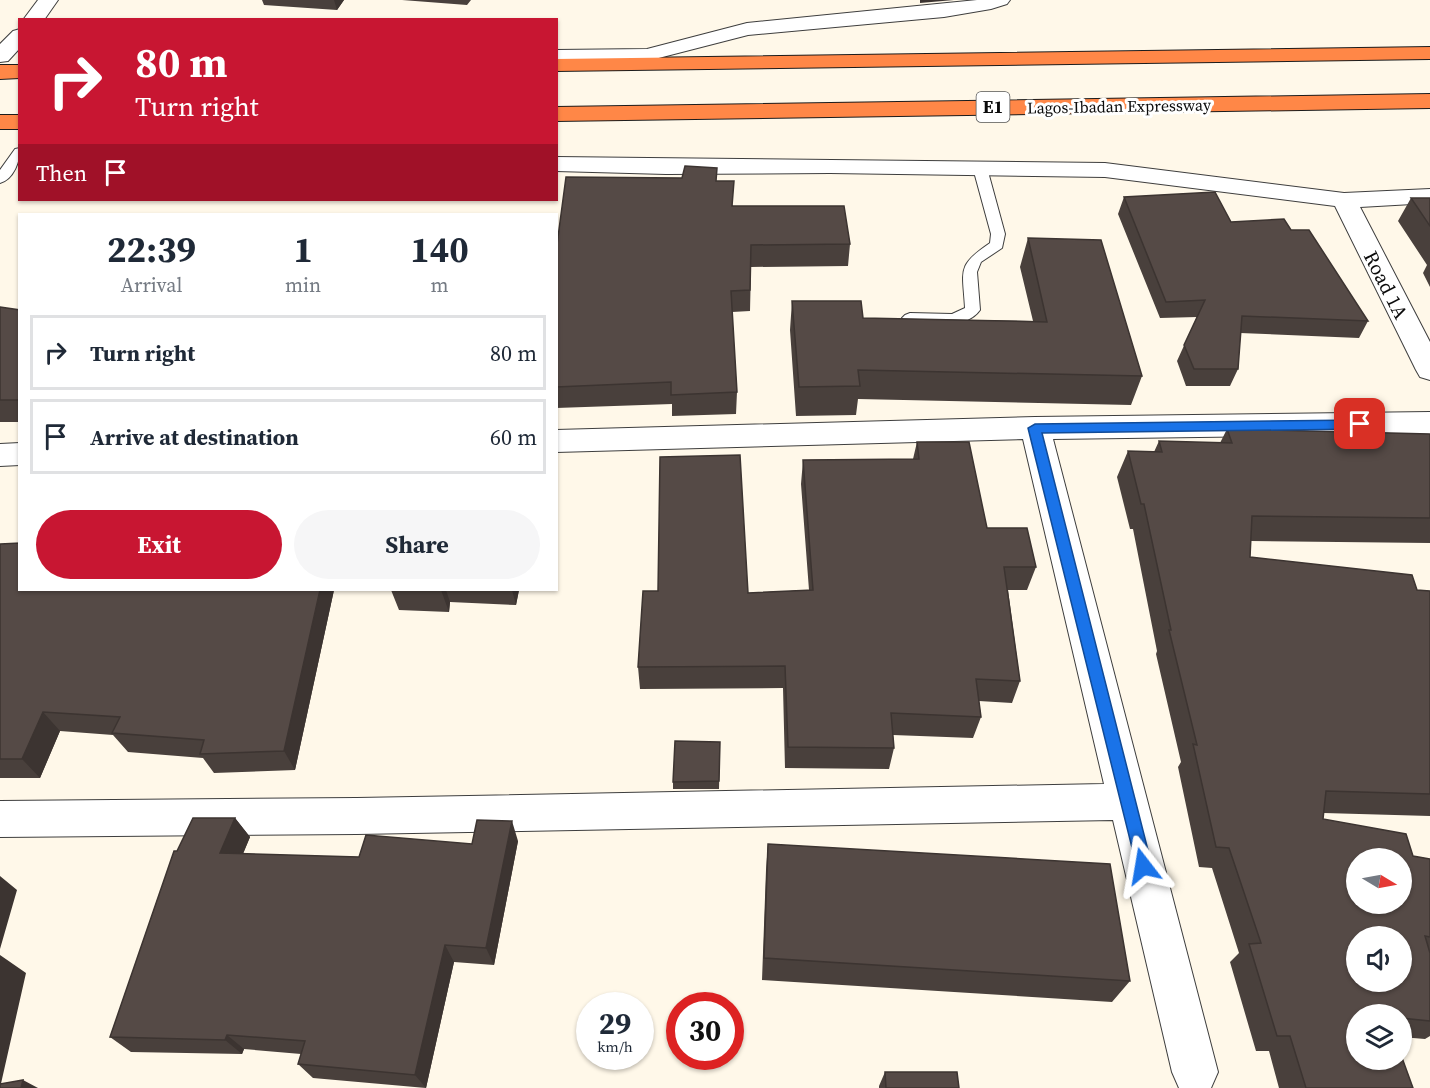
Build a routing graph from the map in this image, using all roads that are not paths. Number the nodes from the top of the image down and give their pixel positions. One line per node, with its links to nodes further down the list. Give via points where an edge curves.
1 (48, 0): 3 (street)
2 (1000, 0): 6 (street, via 944,11 747,29 647,55)
3 (34, 18)
4 (18, 37): 7 (street)
5 (1430, 53): 9 (highway)
6 (558, 56)
7 (0, 58): 8 (street)
8 (18, 60)
9 (558, 65)
10 (18, 71): 11 (highway)
11 (0, 72)
12 (1430, 101): 13 (highway, Lagos-Ibadan Expressway / E1)
13 (558, 114)
14 (0, 122): 15 (highway)
15 (18, 122)
16 (18, 155): 19 (lane)
17 (558, 164): 18 (street)
18 (980, 168): 21 (street, via 1105,170); 22 (lane, via 998,234 997,245 975,260 970,272 973,310 954,319)
19 (0, 179)
20 (1430, 196): 21 (street)
21 (1344, 200): 23 (street, Road 1A)
22 (910, 318)
23 (1430, 370)
24 (1430, 423): 25 (street)
25 (1035, 428): 26 (street); 29 (street)
26 (558, 441)
27 (18, 454): 28 (street)
28 (0, 455)
29 (1128, 802): 30 (street); 31 (street)
30 (0, 819)
31 (1195, 1072)

